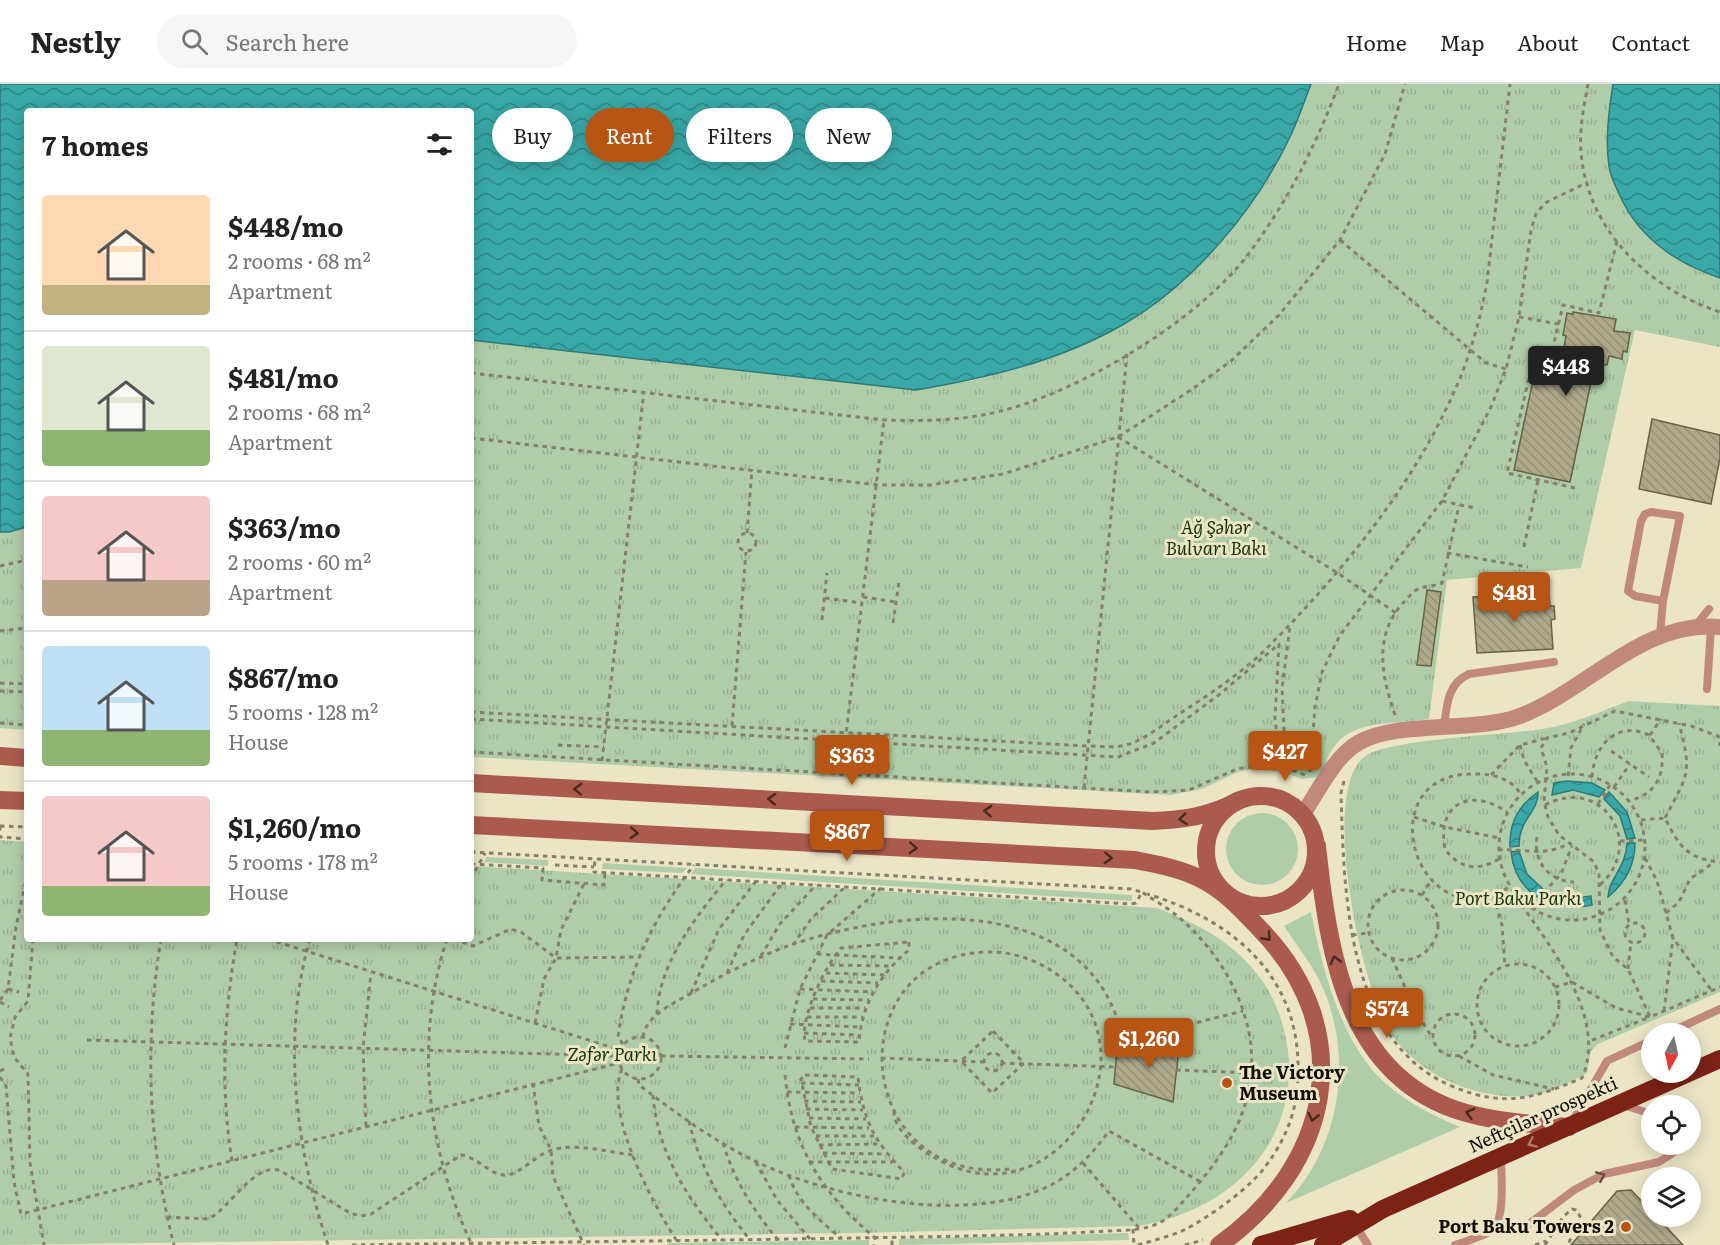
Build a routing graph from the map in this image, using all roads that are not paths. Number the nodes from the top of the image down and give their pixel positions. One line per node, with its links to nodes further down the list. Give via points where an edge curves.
1 (1663, 600): 1 (lane, via 1635,596 1629,591 1641,521 1651,512 1680,516); 4 (lane)
2 (1709, 609): 3 (lane)
3 (1709, 626): 4 (street); 5 (lane)
4 (1660, 635): 9 (street, via 1518,717)
5 (1709, 653): 6 (lane); 8 (lane)
6 (1720, 655)
7 (1554, 662): 9 (lane, via 1469,674 1459,679 1450,693)
8 (1707, 689)
9 (1444, 728): 16 (street, via 1360,741 1338,762)
10 (0, 756): 11 (main road)
11 (24, 758)
12 (474, 783): 15 (main road, one-way to 12, via 1201,816 1152,821)
13 (0, 800): 14 (main road)
14 (24, 801)
15 (1238, 801): 16 (main road, via 1272,797); 19 (main road, via 1222,812 1211,827 1206,845 1207,864 1214,881)
16 (1303, 814): 18 (main road)
17 (474, 825): 19 (main road, one-way to 19, via 1135,860 1197,877)
18 (1317, 846): 19 (main road, via 1308,881 1279,904 1243,903); 26 (main road, one-way to 18, via 1474,1115 1441,1104 1412,1087 1370,1047 1337,971 1323,908)
19 (1227, 895): 32 (main road, one-way to 32, via 1295,972 1315,1016 1321,1063 1304,1148 1270,1202)
20 (1720, 1009): 21 (lane)
21 (1690, 1023)
22 (1641, 1045): 26 (lane, via 1607,1061)
23 (1720, 1059): 24 (highway, Neftçilər prospekti)
24 (1620, 1104): 25 (lane); 26 (highway, Neftçilər prospekti)
25 (1641, 1111)
26 (1569, 1127): 28 (highway, Neftçilər prospekti, one-way to 28)
27 (1670, 1155): 31 (lane, one-way to 27, via 1521,1230 1574,1190 1604,1174 1659,1162)
28 (1501, 1157): 29 (highway, Neftçilər prospekti); 31 (lane, via 1501,1214)
29 (1383, 1209): 30 (highway); 33 (highway)
30 (1355, 1225): 34 (highway); 35 (lane)
31 (1497, 1226): 36 (lane)
32 (1218, 1245)
33 (1261, 1245)
34 (1323, 1245)
35 (1368, 1245)
36 (1455, 1245)

